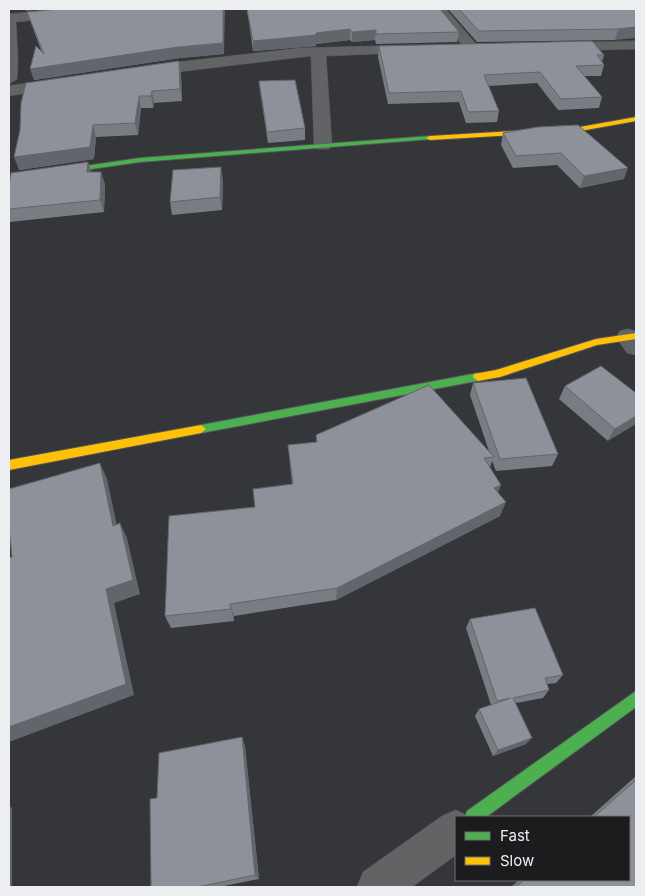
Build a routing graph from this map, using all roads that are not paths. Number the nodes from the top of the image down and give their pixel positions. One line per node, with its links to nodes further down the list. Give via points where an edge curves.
1 (102, 9): 3 (street)
2 (439, 9): 6 (street)
3 (9, 18): 12 (street)
4 (636, 45): 5 (street)
5 (549, 47)
6 (472, 48): 7 (street); 9 (street)
7 (492, 48)
8 (434, 49): 10 (street)
9 (453, 49)
10 (318, 51): 11 (street); 16 (street)
11 (129, 73)
12 (9, 79)
13 (74, 81): 14 (street)
14 (9, 91)
15 (636, 119): 16 (street, via 580,129)
16 (323, 145): 17 (street, via 140,160)
17 (9, 179)
18 (634, 340): 19 (street, via 596,342 496,374)
19 (9, 465)
20 (636, 698): 21 (street)
21 (475, 816)
22 (455, 831): 23 (street)
23 (378, 887)

